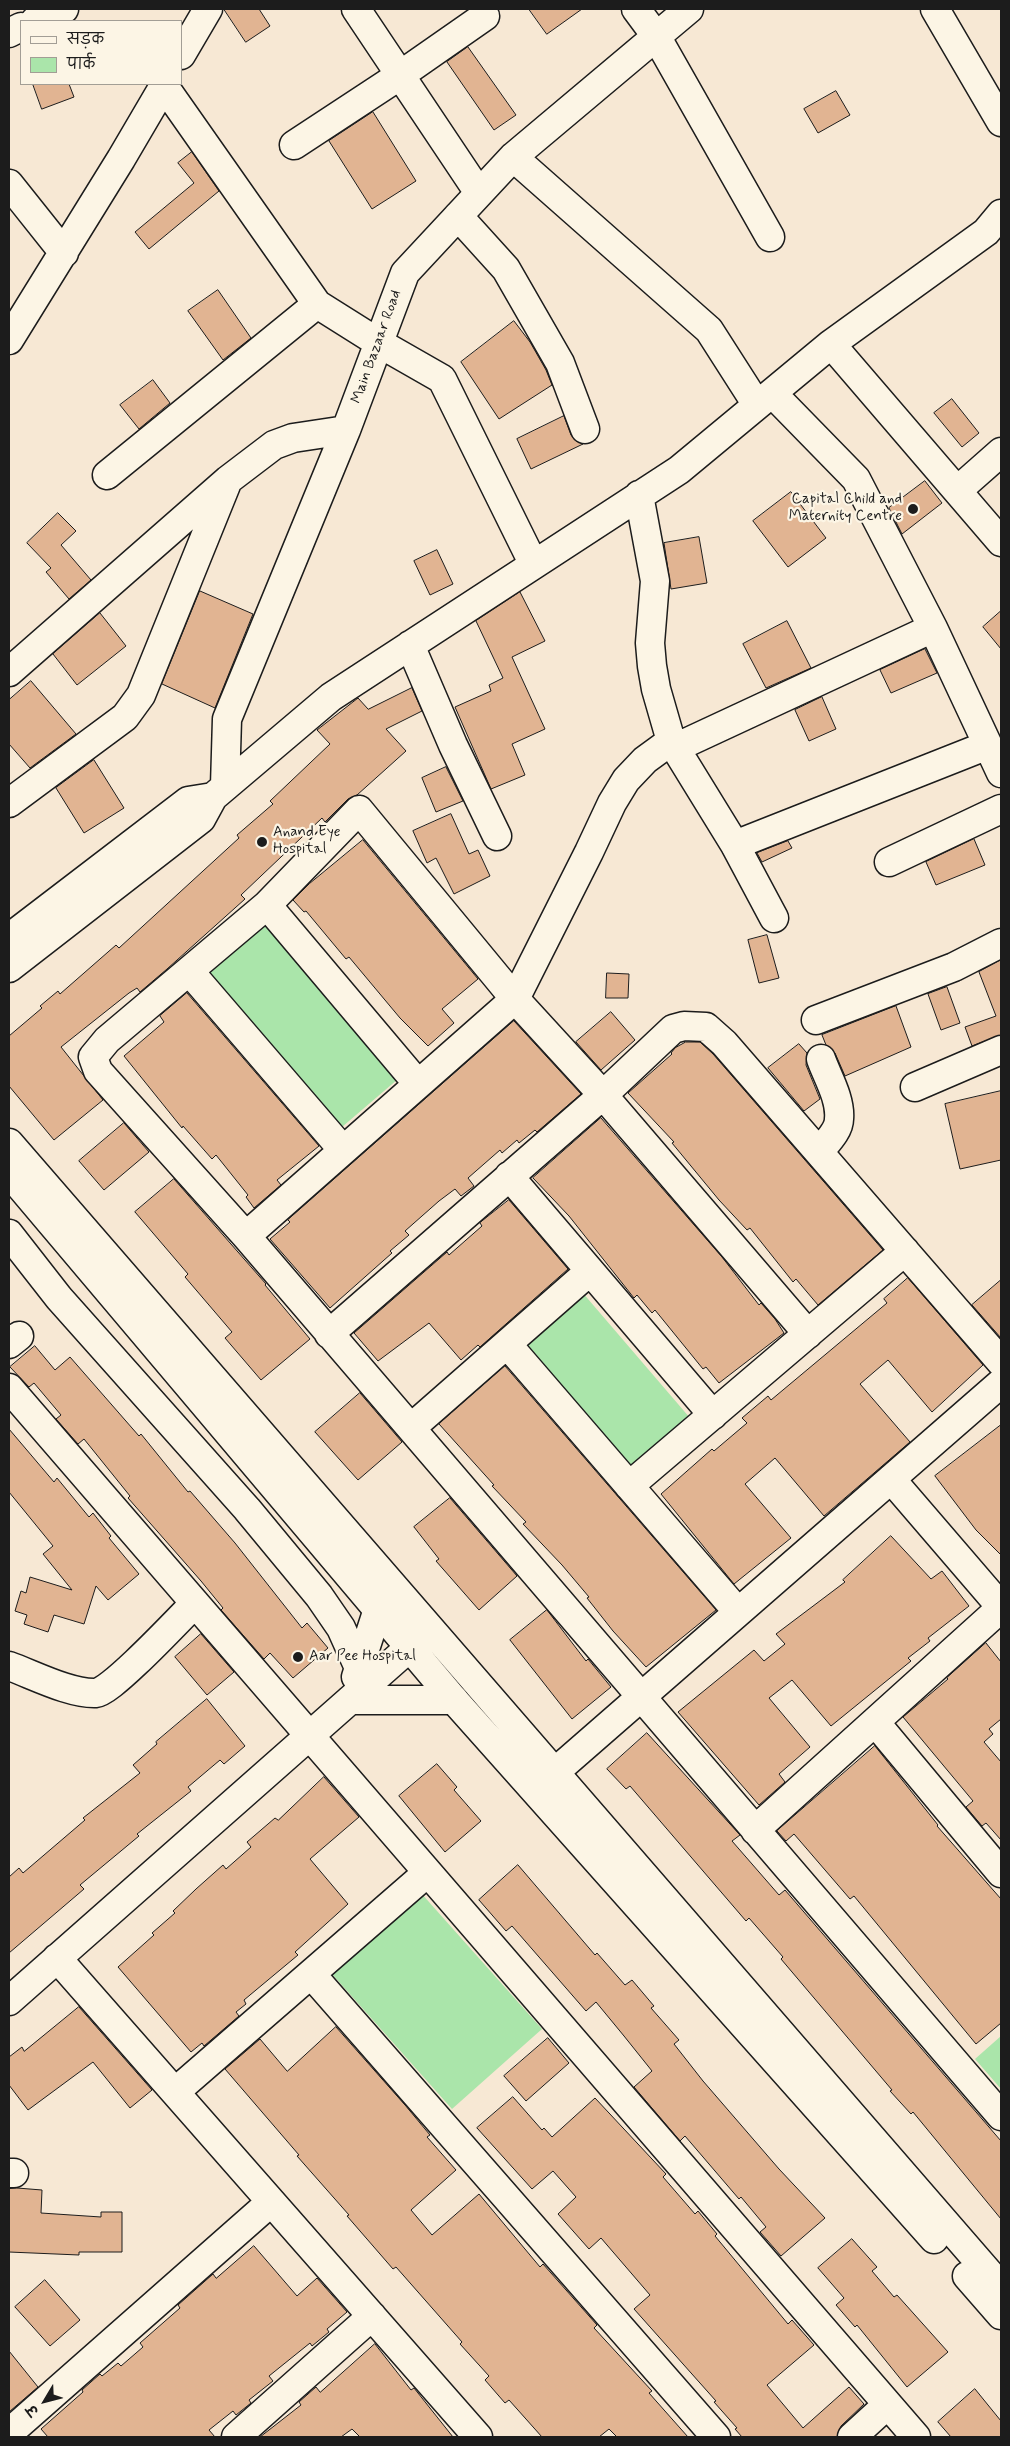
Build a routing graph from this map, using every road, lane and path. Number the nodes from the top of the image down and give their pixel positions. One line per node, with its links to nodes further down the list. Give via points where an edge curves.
1 (208, 9): 8 (street)
2 (356, 9): 9 (street)
3 (636, 9): 7 (street)
4 (689, 9): 7 (street, Main Bazaar Road)
5 (935, 9): 11 (street)
6 (484, 16): 9 (street)
7 (656, 36): 13 (street, Main Bazaar Road); 18 (street)
8 (182, 53)
9 (399, 76): 12 (street); 15 (street)
10 (164, 85): 19 (street); 20 (street)
11 (1001, 122)
12 (294, 145)
13 (513, 156): 15 (street, Main Bazaar Road); 24 (street, via 709,330)
14 (9, 184): 19 (street)
15 (479, 194): 16 (street, Main Bazaar Road)
16 (458, 216): 22 (street, Main Bazaar Road, via 405,273); 25 (street, via 506,269 560,363)
17 (996, 225): 23 (street)
18 (770, 237)
19 (64, 253): 21 (street)
20 (317, 304): 22 (street); 28 (street)
21 (12, 326)
22 (379, 343): 26 (street, Main Bazaar Road); 33 (street, via 442,379)
23 (831, 344): 24 (street); 30 (street)
24 (765, 399): 31 (street, via 679,470); 34 (street, via 856,479)
25 (585, 429)
26 (346, 430): 29 (street, via 294,438 274,445); 40 (street, Main Bazaar Road, via 227,719)
27 (1001, 452): 30 (street)
28 (107, 475)
29 (228, 480): 36 (street); 41 (street, via 141,695 125,717)
30 (958, 490): 32 (street)
31 (639, 495): 33 (street); 37 (street, via 655,581 650,643 652,666)
32 (1001, 542)
33 (533, 564): 35 (street)
34 (933, 628): 37 (street); 38 (street)
35 (410, 645): 40 (street, via 331,696); 43 (street)
36 (9, 672)
37 (673, 744): 44 (street); 52 (street, via 634,770 621,787)
38 (988, 745): 39 (street); 44 (street)
39 (1001, 773)
40 (219, 791): 48 (street, via 188,800); 50 (street, via 201,819)
41 (9, 803)
42 (1001, 809): 45 (street)
43 (497, 836)
44 (735, 845): 47 (street)
45 (889, 862)
46 (267, 905): 51 (street); 52 (street, via 359,810); 56 (street)
47 (774, 918)
48 (9, 938)
49 (1001, 943): 53 (street, via 954,967)
50 (9, 968)
51 (190, 972): 60 (street); 65 (street, via 107,1040 92,1057 98,1071)
52 (515, 999): 56 (street); 58 (street)
53 (816, 1020)
54 (1001, 1050): 57 (street)
55 (820, 1059): 61 (street, via 837,1102 840,1119 833,1135)
56 (418, 1084): 60 (street)
57 (915, 1087)
58 (603, 1095): 61 (street, via 673,1030 684,1026 706,1027 724,1043); 63 (street); 69 (street)
59 (9, 1143): 82 (street)
60 (343, 1150): 65 (street)
61 (819, 1152): 66 (street)
62 (9, 1173): 80 (street)
63 (509, 1176): 67 (street); 68 (street)
64 (9, 1234): 85 (street, via 59,1298 247,1508 319,1596 341,1628)
65 (246, 1236): 68 (street)
66 (905, 1251): 69 (street); 71 (street)
67 (590, 1271): 70 (street); 74 (street)
68 (329, 1334): 75 (street)
69 (808, 1334): 74 (street)
70 (506, 1344): 75 (street); 77 (street)
71 (1001, 1362)
72 (1001, 1382): 76 (street)
73 (9, 1388): 78 (street)
74 (712, 1415): 77 (street)
75 (410, 1428): 86 (street)
76 (891, 1478): 79 (street); 81 (street)
77 (629, 1486): 81 (street)
78 (194, 1603): 84 (street, via 117,1680 99,1693 81,1692); 90 (street)
79 (1001, 1608): 89 (street)
80 (378, 1609): 83 (street); 85 (street)
81 (738, 1612): 86 (street)
82 (430, 1629): 83 (street); 91 (street)
83 (410, 1648): 87 (street); 88 (street)
84 (9, 1666)
85 (359, 1668): 87 (street)
86 (641, 1697): 91 (street); 93 (street)
87 (350, 1700): 88 (street); 90 (street)
88 (454, 1700): 92 (street)
89 (875, 1722): 93 (street); 95 (street)
90 (309, 1736): 94 (street); 96 (street)
91 (554, 1772): 92 (street); 102 (street)
92 (538, 1794): 103 (street)
93 (755, 1830): 100 (street)
94 (427, 1873): 97 (street); 105 (street)
95 (1001, 1873)
96 (57, 1958): 98 (street); 99 (street)
97 (311, 1974): 99 (street); 109 (street)
98 (9, 2001)
99 (175, 2092): 101 (street)
100 (1001, 2116)
101 (271, 2202): 104 (street); 106 (street)
102 (1001, 2287)
103 (1001, 2315)
104 (372, 2316): 107 (street); 108 (street)
105 (887, 2405): 110 (street); 111 (street)
106 (9, 2433)
107 (476, 2436)
108 (236, 2437)
109 (716, 2437)
110 (852, 2437)
111 (916, 2437)

